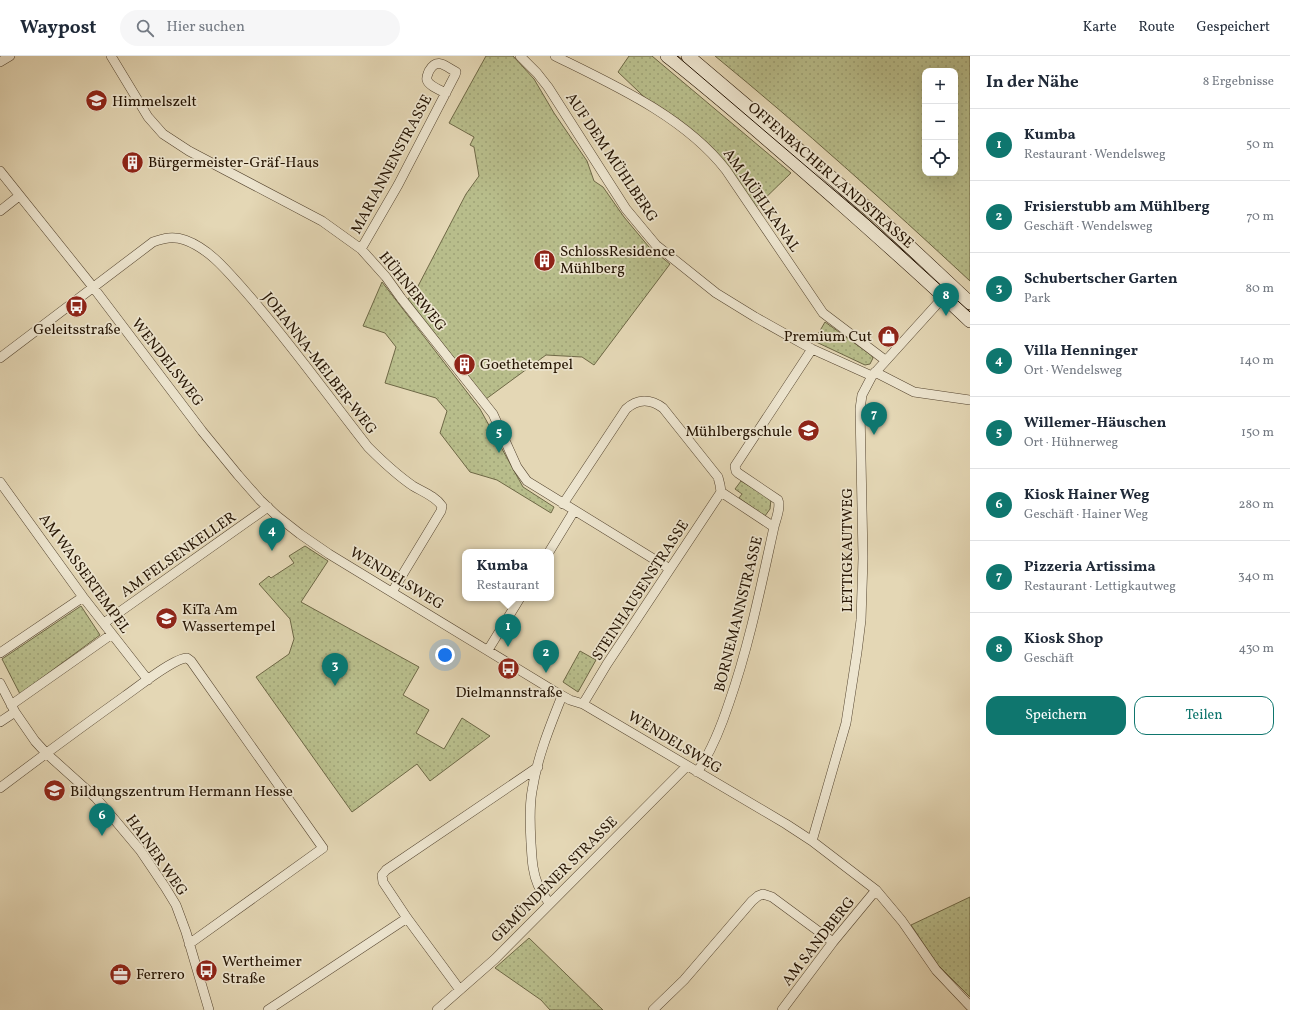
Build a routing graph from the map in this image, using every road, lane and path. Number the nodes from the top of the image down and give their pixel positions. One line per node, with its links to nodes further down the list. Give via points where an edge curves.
1 (10, 56): 7 (street)
2 (110, 56): 12 (street, HÜHNERWEG, via 148,118 163,134 189,152 322,221)
3 (520, 56): 18 (street, AUF DEM MÜHLBERG, via 548,87 626,209 656,245 716,293)
4 (555, 56): 20 (street, AM MÜHLKANAL, via 638,98 676,123 704,146 726,170 823,313)
5 (668, 56): 15 (main road, OFFENBACHER LANDSTRASSE, via 802,169)
6 (688, 56): 14 (main road, OFFENBACHER LANDSTRASSE, via 878,217)
7 (0, 62)
8 (446, 93): 12 (street, MARIANNENSTRASSE)
9 (0, 171): 10 (street, WENDELSWEG)
10 (20, 196): 11 (street); 13 (street, WENDELSWEG)
11 (0, 211)
12 (361, 249): 25 (street, HÜHNERWEG, via 493,414 523,477)
13 (93, 287): 19 (street); 26 (street, WENDELSWEG, via 202,431); 31 (street, JOHANNA-MELBER-WEG, via 153,242 163,238 186,241 216,259 272,322 368,447 385,464 442,506)
14 (954, 287): 15 (street, LETTIGKAUTWEG); 16 (main road, OFFENBACHER LANDSTRASSE)
15 (944, 296): 17 (main road, OFFENBACHER LANDSTRASSE); 20 (street, LETTIGKAUTWEG)
16 (970, 303)
17 (970, 321)
18 (812, 349): 21 (street, AUF DEM MÜHLBERG); 28 (street, BORNEMANNSTRASSE, via 735,468 738,473 780,502)
19 (0, 358)
20 (885, 360): 21 (street, LETTIGKAUTWEG)
21 (873, 374): 22 (street, AUF DEM MÜHLBERG, via 914,392); 49 (street, LETTIGKAUTWEG, via 862,395 860,409 863,576 858,652 846,723)
22 (970, 400)
23 (0, 482): 32 (street, AM WASSERTEMPEL)
24 (721, 492): 25 (street, via 718,477 663,408 655,402 645,400 626,409); 28 (street, BORNEMANNSTRASSE); 30 (street, STEINHAUSENSTRASSE)
25 (563, 504): 27 (street, HÜHNERWEG)
26 (268, 507): 31 (street, WENDELSWEG, via 314,544); 34 (street, AM FELSENKELLER)
27 (574, 511): 29 (street); 30 (street, HÜHNERWEG)
28 (774, 527): 47 (street, BORNEMANNSTRASSE, via 740,671 712,747)
29 (551, 549)
30 (670, 569): 41 (street, STEINHAUSENSTRASSE)
31 (392, 592): 36 (street, WENDELSWEG)
32 (83, 597): 34 (street, AM WASSERTEMPEL); 37 (street)
33 (518, 601): 36 (street)
34 (104, 623): 35 (street, AM WASSERTEMPEL)
35 (112, 634): 38 (street, AM WASSERTEMPEL); 42 (street)
36 (488, 650): 40 (street, WENDELSWEG)
37 (0, 653)
38 (148, 680): 44 (street); 54 (street, via 180,659 187,658 191,661 324,848)
39 (0, 683): 42 (street, HAINER WEG)
40 (562, 696): 41 (street, WENDELSWEG); 46 (street)
41 (583, 704): 45 (street, WENDELSWEG)
42 (13, 708): 43 (street); 44 (street, HAINER WEG)
43 (0, 722)
44 (46, 753): 48 (street); 54 (street, HAINER WEG, via 96,798 140,850 176,905)
45 (687, 766): 47 (street, WENDELSWEG); 51 (street, GEMÜNDENER STRASSE)
46 (538, 767): 51 (street, via 531,805 532,863 538,884); 52 (street, via 386,870 382,875 383,882)
47 (697, 772): 49 (street, WENDELSWEG)
48 (0, 788)
49 (812, 841): 50 (street, WENDELSWEG)
50 (876, 890): 53 (street, AM SANDBERG); 56 (street, WENDELSWEG, via 902,921 936,970)
51 (550, 903): 55 (street, GEMÜNDENER STRASSE, via 495,959)
52 (407, 918): 55 (street); 58 (street)
53 (833, 942): 60 (street, via 768,894 763,894 752,901 684,980); 61 (street, AM SANDBERG)
54 (189, 944): 57 (street, HAINER WEG)
55 (460, 990): 59 (street, GEMÜNDENER STRASSE)
56 (970, 1006)
57 (209, 1010)
58 (268, 1010)
59 (437, 1010)
60 (652, 1010)
61 (782, 1010)

